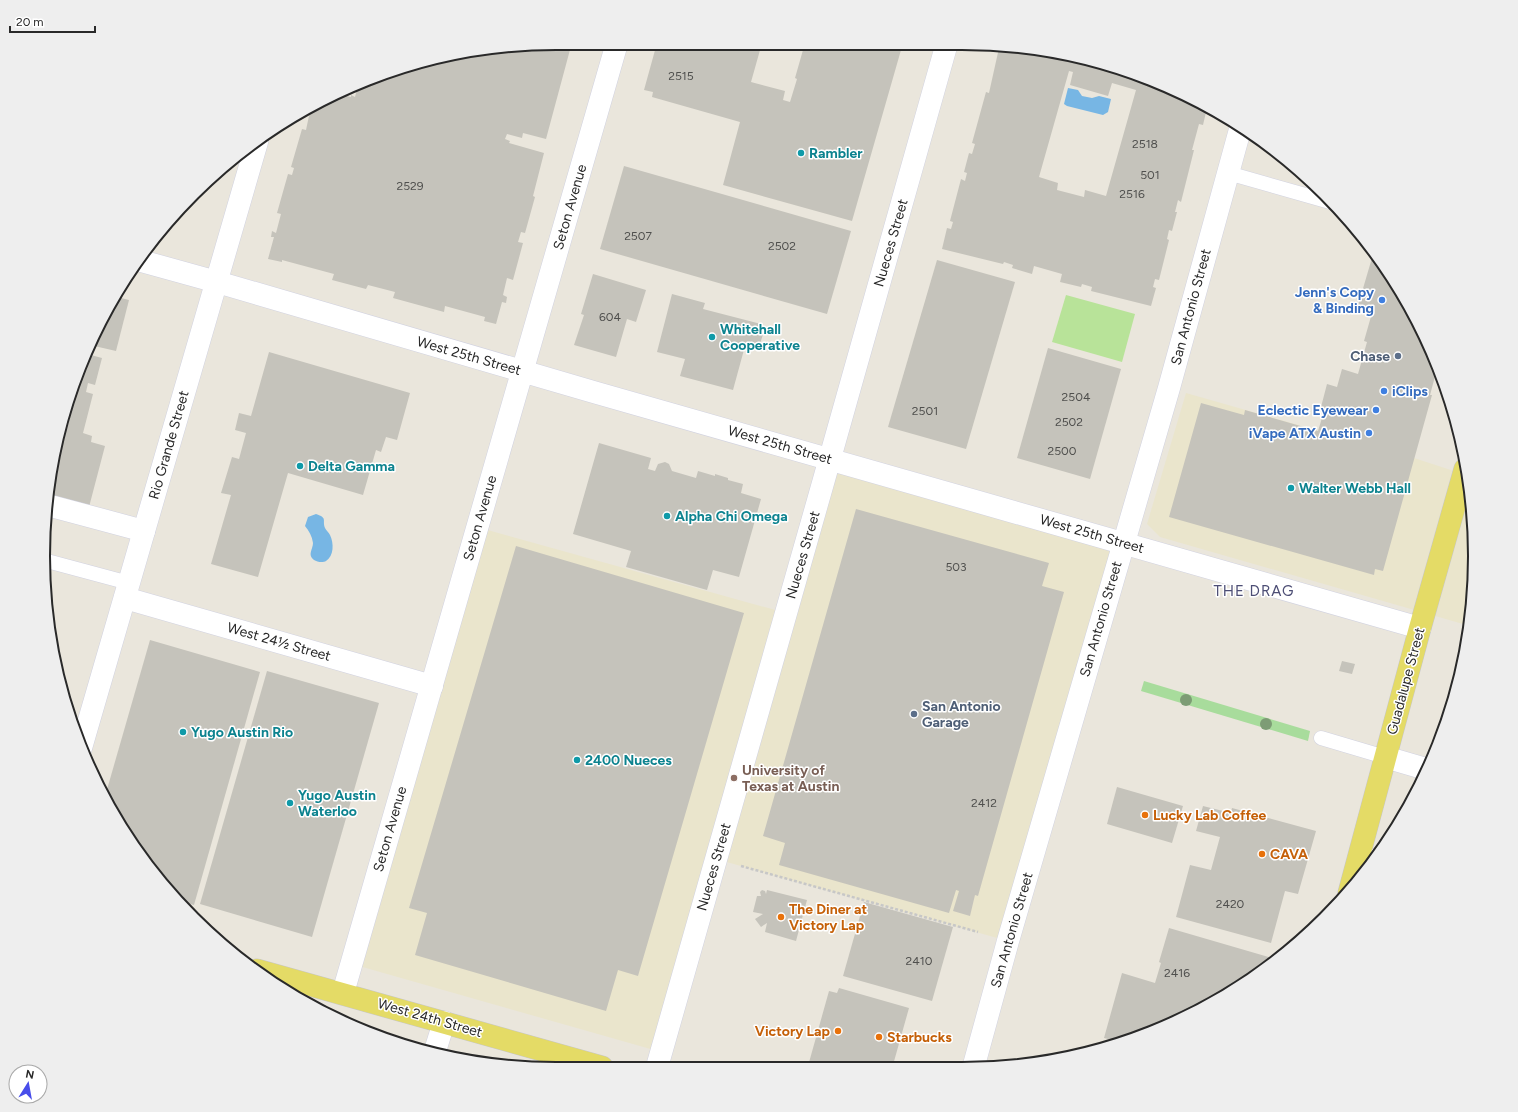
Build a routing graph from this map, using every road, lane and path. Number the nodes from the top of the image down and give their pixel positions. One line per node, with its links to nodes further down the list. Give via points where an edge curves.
1 (616, 50): 9 (street, Seton Avenue)
2 (945, 50): 10 (street, Nueces Street)
3 (1239, 133): 5 (street, San Antonio Street)
4 (255, 150): 8 (street, Rio Grande Street)
5 (1228, 173): 6 (lane); 14 (street, San Antonio Street)
6 (1321, 200)
7 (145, 262): 8 (street, West 25th Street)
8 (217, 282): 9 (street, West 25th Street); 13 (street, Rio Grande Street)
9 (523, 372): 10 (street, West 25th Street); 18 (street, Seton Avenue)
10 (830, 460): 14 (street, West 25th Street); 32 (street, Nueces Street)
11 (1462, 479): 17 (main road, Guadalupe Street)
12 (53, 506): 13 (street)
13 (144, 531): 16 (street, Rio Grande Street)
14 (1123, 543): 17 (street, West 25th Street); 33 (street, San Antonio Street)
15 (50, 562): 16 (lane)
16 (127, 591): 18 (street, West 24½ Street); 19 (street, Rio Grande Street)
17 (1420, 628): 21 (main road, Guadalupe Street)
18 (432, 686): 28 (street, Seton Avenue)
19 (84, 737)
20 (1321, 738): 21 (lane)
21 (1385, 757): 22 (street); 23 (main road, Guadalupe Street)
22 (1421, 768)
23 (1367, 855): 25 (main road, Guadalupe Street)
24 (740, 866): 26 (path)
25 (1362, 866)
26 (978, 932)
27 (270, 973): 28 (main road, West 24th Street)
28 (343, 993): 29 (main road, West 24th Street)
29 (444, 1022): 30 (street); 31 (main road, West 24th Street)
30 (436, 1047)
31 (584, 1062)
32 (658, 1062)
33 (975, 1062)

